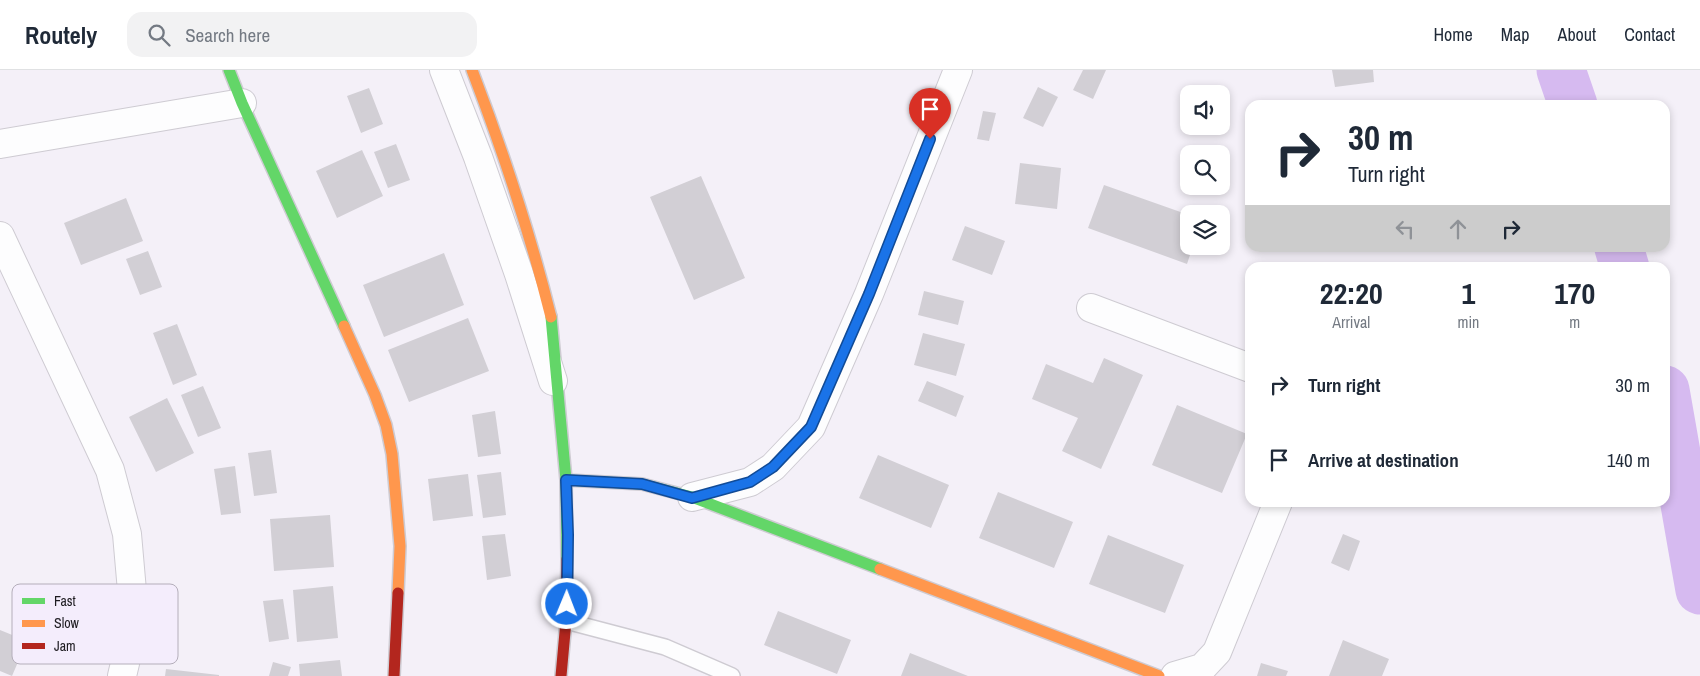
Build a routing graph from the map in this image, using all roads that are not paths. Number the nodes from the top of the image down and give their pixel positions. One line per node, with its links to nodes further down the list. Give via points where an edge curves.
1 (229, 70): 5 (street)
2 (444, 70): 10 (street, via 516,265)
3 (472, 70): 10 (street, via 500,144 540,271 553,323)
4 (958, 70): 12 (street, via 869,294 811,427 773,467 750,482)
5 (242, 103): 6 (street); 16 (street, via 386,425 392,454 400,546)
6 (0, 144)
7 (0, 236): 14 (street, via 110,470 127,534)
8 (1091, 308): 9 (street)
9 (1245, 366)
10 (558, 397): 11 (street)
11 (566, 480): 12 (street, via 642,484); 15 (street)
12 (692, 498): 19 (street)
13 (1276, 507): 20 (street, via 1217,652 1202,668)
14 (131, 584)
15 (566, 621): 17 (street); 18 (lane, via 665,647)
16 (394, 676)
17 (561, 676)
18 (732, 676)
19 (1160, 676)
20 (1175, 676)

